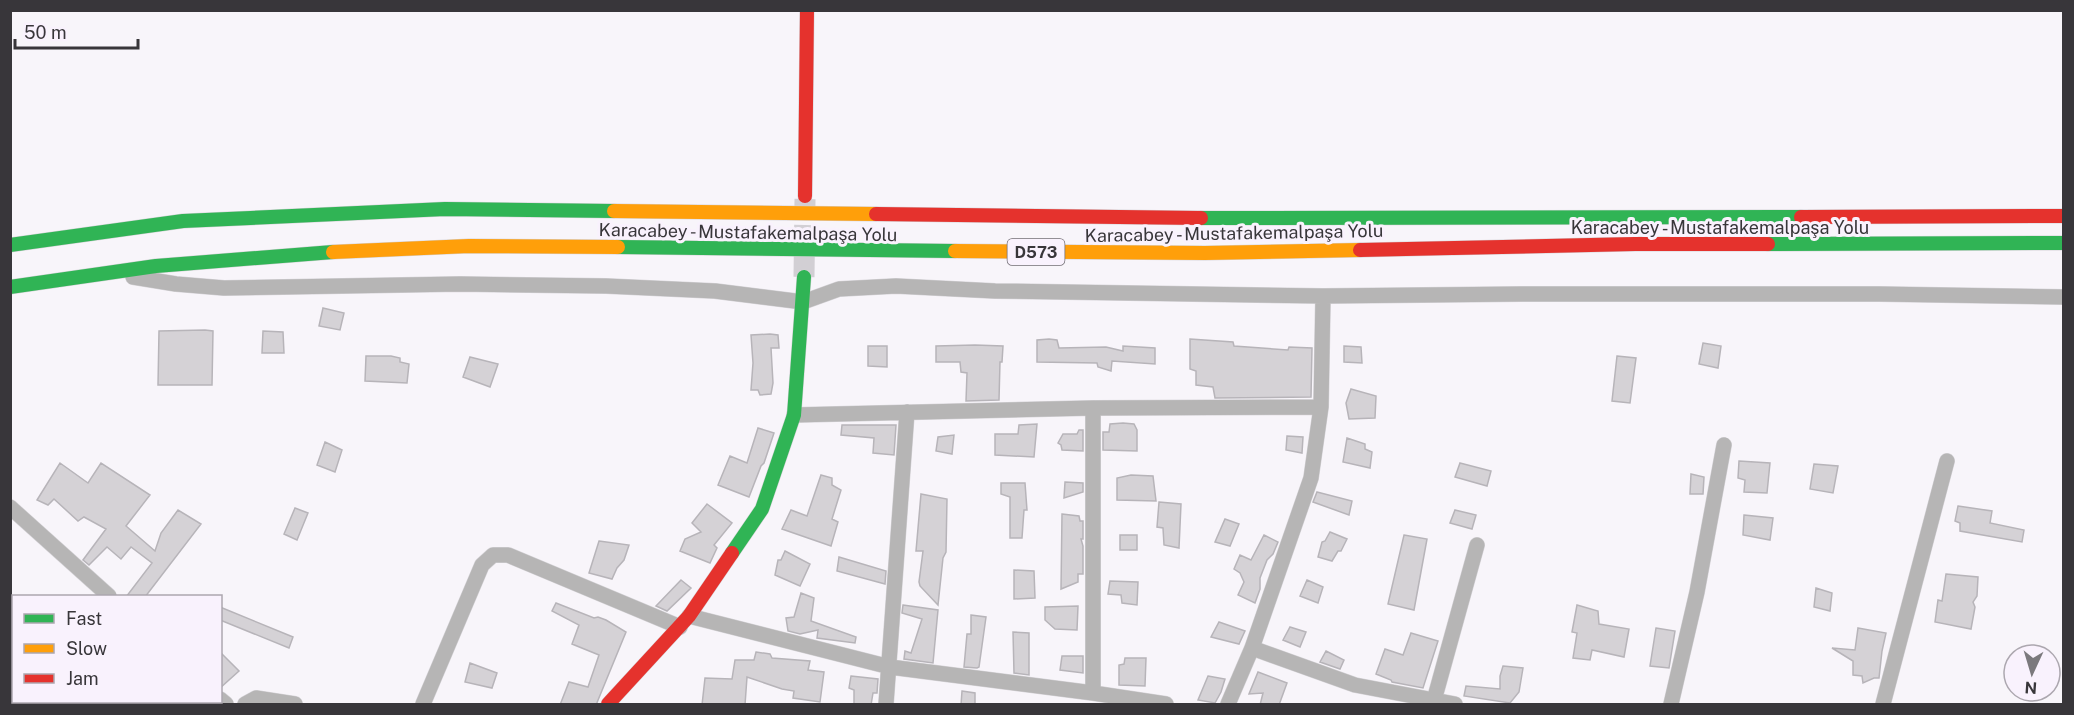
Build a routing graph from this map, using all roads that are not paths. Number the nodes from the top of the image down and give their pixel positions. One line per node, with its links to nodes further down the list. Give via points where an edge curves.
1 (807, 10): 2 (main road)
2 (805, 196)
3 (2060, 215): 5 (main road, Karacabey - Mustafakemalpaşa Yolu / D573, via 1213,218 445,209 183,221)
4 (2062, 244): 6 (main road, Karacabey - Mustafakemalpaşa Yolu / D573, via 1635,244 1205,253 469,246 299,254)
5 (10, 245)
6 (109, 273): 8 (main road, Karacabey - Mustafakemalpaşa Yolu / D573); 11 (street, via 224,288 606,286 715,291)
7 (804, 278): 11 (main road)
8 (10, 287)
9 (1323, 296): 10 (street); 11 (street, via 896,286 839,289); 12 (street)
10 (2064, 297)
11 (803, 302): 15 (main road)
12 (1321, 407): 13 (street); 22 (street, via 1311,478)
13 (1093, 408): 14 (street); 24 (street)
14 (907, 412): 15 (street); 23 (street)
15 (794, 416): 21 (main road, via 762,509)
16 (1724, 445): 34 (street)
17 (1947, 461): 35 (street)
18 (10, 507): 20 (street)
19 (1477, 545): 25 (street)
20 (107, 595)
21 (685, 622): 23 (street); 28 (street, via 508,555 493,555 482,565); 29 (main road)
22 (1252, 648): 25 (street, via 1355,685); 32 (street)
23 (890, 667): 24 (street); 30 (street)
24 (1093, 693): 31 (street)
25 (1433, 703): 33 (street)
26 (245, 705): 27 (street, via 256,698)
27 (295, 705)
28 (423, 705)
29 (608, 705)
30 (886, 705)
31 (1166, 705)
32 (1228, 705)
33 (1455, 705)
34 (1671, 705)
35 (1883, 705)

